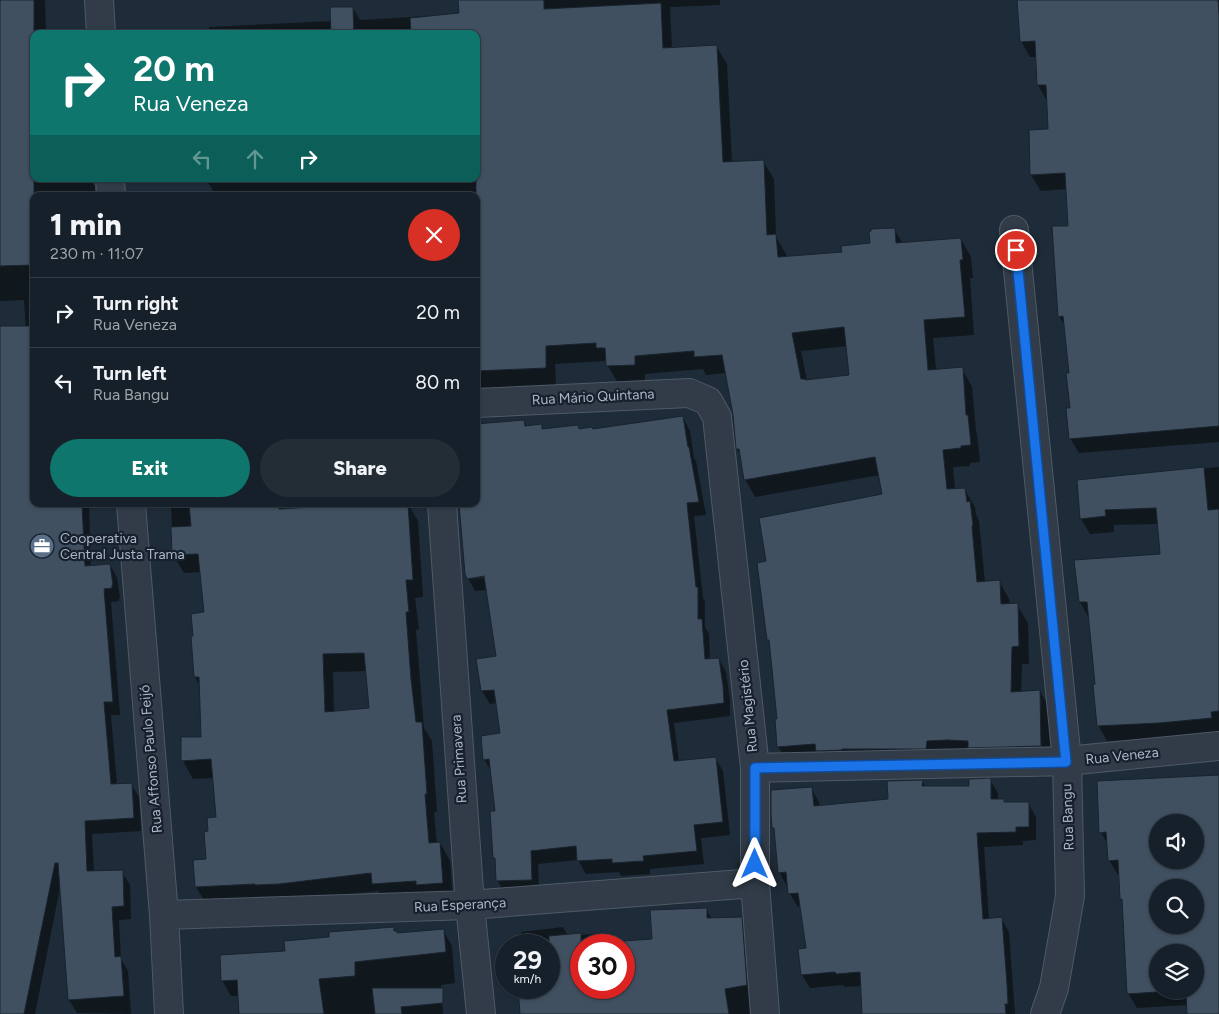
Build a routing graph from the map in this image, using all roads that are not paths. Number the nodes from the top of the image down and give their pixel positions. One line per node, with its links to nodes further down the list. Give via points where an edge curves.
1 (99, 0): 2 (street)
2 (101, 30)
3 (1014, 230): 9 (street, Rua Bangu)
4 (708, 401): 5 (street, Rua Mário Quintana, via 689,393); 10 (street, Rua Magistério, via 717,418)
5 (480, 403)
6 (131, 507): 13 (street, Rua Affonso Paulo Feijó)
7 (442, 507): 12 (street, Rua Primavera)
8 (1219, 746): 9 (street, Rua Veneza)
9 (1066, 762): 10 (street, Rua Veneza); 17 (street, Rua Bangu, via 1070,896 1054,988)
10 (755, 768): 11 (street, Rua Magistério)
11 (755, 883): 12 (street, Rua Esperança); 16 (street, Rua Magistério)
12 (470, 905): 13 (street, Rua Esperança); 15 (street, Rua Primavera)
13 (164, 915): 14 (street, Rua Affonso Paulo Feijó)
14 (169, 1014)
15 (481, 1014)
16 (765, 1014)
17 (1045, 1014)

